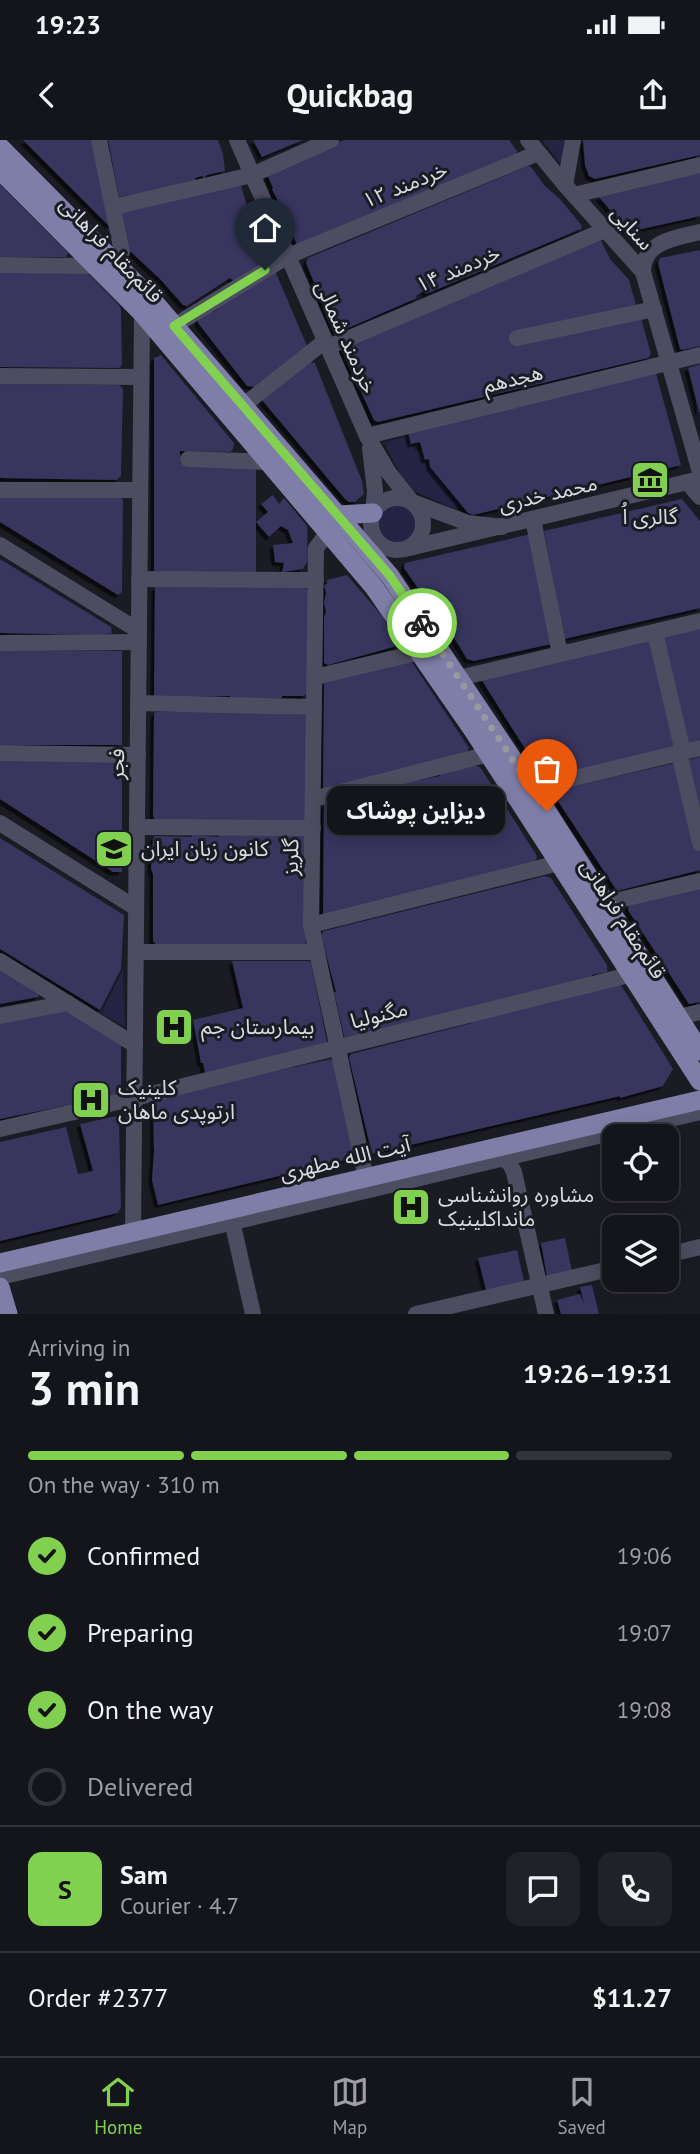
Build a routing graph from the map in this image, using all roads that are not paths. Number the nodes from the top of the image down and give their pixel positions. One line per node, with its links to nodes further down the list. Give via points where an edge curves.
1 (99, 140): 12 (street)
2 (237, 140): 10 (street, خردمند شمالی)
3 (331, 140): 10 (street)
4 (527, 140): 7 (street, سنایی)
5 (573, 140): 11 (street)
6 (0, 147): 20 (main road, قائم‌مقام فراهانی)
7 (538, 153): 11 (street, سنایی); 16 (street, خردمند ۱۲)
8 (700, 165): 11 (street)
9 (0, 170): 18 (main road, قائم‌مقام فراهانی)
10 (252, 174): 12 (street); 16 (street, خردمند شمالی)
11 (569, 190): 13 (street, سنایی)
12 (113, 207): 15 (street)
13 (605, 230): 19 (street, سنایی); 24 (street, خردمند ۱۴)
14 (700, 232): 19 (street, via 661,242 647,256)
15 (122, 252)
16 (288, 256): 22 (street, خردمند ۱۲); 24 (street, خردمند شمالی)
17 (0, 265): 18 (street)
18 (95, 266): 20 (main road, قائم‌مقام فراهانی)
19 (643, 272): 21 (street, سنایی)
20 (148, 307): 22 (main road, قائم‌مقام فراهانی); 28 (street, فجر); 32 (main road, قائم‌مقام فراهانی)
21 (654, 309): 23 (street); 26 (street, سنایی)
22 (174, 326): 29 (main road, قائم‌مقام فراهانی)
23 (517, 338)
24 (326, 344): 29 (street, خردمند ۱۴); 30 (street, خردمند شمالی)
25 (700, 355): 26 (street, هجدهم)
26 (669, 362): 30 (street, هجدهم); 33 (street, سنایی)
27 (0, 376): 28 (street)
28 (141, 377): 35 (street, فجر)
29 (244, 405): 39 (main road, قائم‌مقام فراهانی)
30 (367, 436): 37 (street, خردمند شمالی); 38 (street, خردمند شمالی, via 375,484)
31 (188, 459): 32 (street)
32 (267, 462): 42 (main road, قائم‌مقام فراهانی)
33 (696, 478): 36 (street, سنایی); 40 (street, محمد خدری)
34 (0, 489): 35 (street)
35 (140, 489): 46 (street, فجر)
36 (700, 497)
37 (412, 502): 38 (street, via 390,498); 41 (street, via 468,523); 44 (street, via 422,515 422,531 419,539)
38 (373, 513): 39 (main road); 44 (street, via 376,541)
39 (338, 515): 45 (main road, قائم‌مقام فراهانی)
40 (533, 519): 41 (street, محمد خدری); 53 (street)
41 (502, 527): 44 (street, محمد خدری)
42 (327, 534): 45 (main road, قائم‌مقام فراهانی); 47 (street, گلریز, via 316,548)
43 (0, 545): 50 (street)
44 (401, 550): 45 (street, محمد خدری)
45 (363, 560): 52 (main road, قائم‌مقام فراهانی, via 374,587); 55 (main road, قائم‌مقام فراهانی, via 390,576)
46 (139, 579): 47 (street); 50 (street, فجر)
47 (316, 580): 54 (street, گلریز)
48 (700, 621): 49 (street)
49 (655, 632): 53 (street); 59 (street)
50 (139, 637): 51 (street); 56 (street, فجر)
51 (0, 643)
52 (420, 652): 54 (street); 61 (main road, قائم‌مقام فراهانی)
53 (560, 654): 55 (street)
54 (315, 677): 57 (street, گلریز)
55 (459, 678): 63 (main road, قائم‌مقام فراهانی)
56 (138, 703): 57 (street); 62 (street, فجر)
57 (314, 707): 64 (street, گلریز)
58 (700, 748): 59 (street)
59 (681, 752): 63 (street); 68 (street)
60 (0, 753): 62 (street)
61 (489, 754): 64 (street); 69 (main road, قائم‌مقام فراهانی)
62 (138, 755): 66 (street, فجر)
63 (532, 788): 71 (main road, قائم‌مقام فراهانی)
64 (313, 799): 67 (street, گلریز)
65 (0, 823): 72 (street)
66 (137, 827): 67 (street); 72 (street, فجر)
67 (313, 828): 73 (street, گلریز)
68 (700, 843)
69 (559, 863): 73 (street); 77 (main road, قائم‌مقام فراهانی)
70 (700, 881): 71 (street)
71 (606, 903): 81 (main road, قائم‌مقام فراهانی)
72 (136, 908): 74 (street, فجر)
73 (312, 925): 75 (street, گلریز)
74 (136, 952): 75 (street); 82 (street, فجر)
75 (317, 952): 83 (street, گلریز)
76 (0, 961): 78 (street)
77 (633, 974): 83 (street, مگنولیا); 85 (main road, قائم‌مقام فراهانی)
78 (68, 1003): 80 (street); 82 (street)
79 (700, 1012): 81 (street)
80 (0, 1016)
81 (679, 1017): 84 (main road, قائم‌مقام فراهانی)
82 (135, 1045): 86 (street, فجر)
83 (337, 1047): 86 (street, مگنولیا); 91 (street, گلریز)
84 (700, 1051)
85 (700, 1081)
86 (135, 1098): 89 (street, مگنولیا); 93 (street, فجر)
87 (700, 1100): 90 (main road, آیت الله مطهری)
88 (700, 1112): 90 (street)
89 (0, 1129)
90 (498, 1153): 91 (main road, آیت الله مطهری); 92 (street); 99 (street, via 514,1172)
91 (366, 1178): 92 (main road, آیت الله مطهری)
92 (231, 1216): 93 (main road, آیت الله مطهری); 98 (street); 102 (street)
93 (133, 1232): 96 (main road, آیت الله مطهری)
94 (700, 1247): 95 (street)
95 (679, 1252)
96 (0, 1263)
97 (602, 1271): 99 (street)
98 (0, 1277)
99 (539, 1285): 103 (street); 104 (street)
100 (0, 1287): 101 (main road)
101 (8, 1314)
102 (253, 1314)
103 (416, 1314)
104 (546, 1314)

